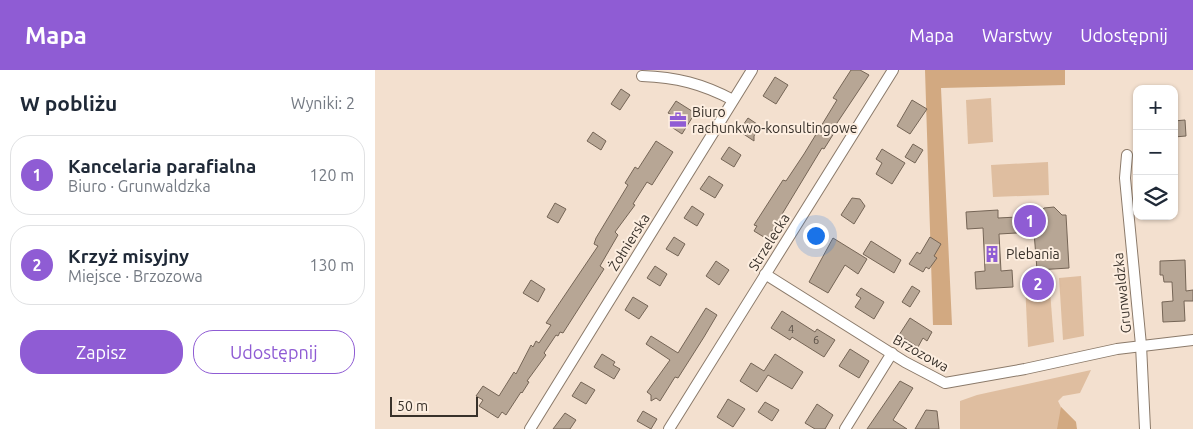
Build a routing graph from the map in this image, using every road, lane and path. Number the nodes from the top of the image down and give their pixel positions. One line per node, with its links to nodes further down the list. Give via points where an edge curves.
1 (752, 70): 4 (street, Żołnierska)
2 (893, 70): 6 (street, Strzelecka)
3 (642, 76): 4 (street, via 673,77 706,86)
4 (733, 100): 10 (street, Żołnierska)
5 (1127, 154): 8 (street, Grunwaldzka, via 1125,178)
6 (765, 274): 9 (street, Brzozowa); 11 (street, Strzelecka)
7 (1193, 340): 8 (street, Brzozowa)
8 (1141, 346): 9 (street, Brzozowa, via 945,383); 13 (street, Grunwaldzka)
9 (893, 353): 12 (street)
10 (530, 429)
11 (669, 429)
12 (845, 429)
13 (1145, 429)

